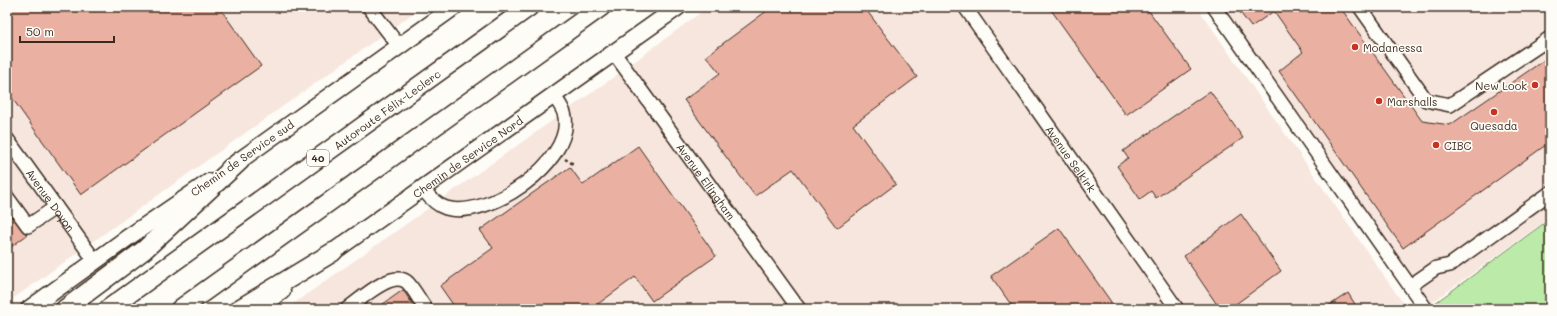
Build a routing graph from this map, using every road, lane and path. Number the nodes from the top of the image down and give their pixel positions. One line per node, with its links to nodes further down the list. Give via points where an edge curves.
1 (369, 7): 10 (street)
2 (454, 7): 10 (main road, Chemin de Service sud)
3 (529, 7): 26 (highway, Autoroute Félix-Leclerc / 40)
4 (600, 7): 27 (highway)
5 (678, 7): 11 (main road, Chemin de Service Nord)
6 (965, 7): 33 (street, Avenue Selkirk)
7 (1214, 7): 23 (street)
8 (1360, 7): 9 (street, via 1426,100 1450,105)
9 (1550, 38)
10 (399, 46): 14 (main road, Chemin de Service sud)
11 (614, 53): 12 (main road, Chemin de Service Nord); 32 (street, Avenue Ellingham)
12 (554, 96): 17 (main road, Chemin de Service Nord); 17 (street, via 565,117 562,138 549,160 520,187 486,204 460,209 433,201)
13 (7, 139): 20 (street, Avenue Doyon)
14 (240, 161): 22 (main road, Chemin de Service sud); 25 (highway, via 144,250)
15 (567, 161): 16 (path)
16 (575, 165)
17 (423, 189): 21 (main road, Chemin de Service Nord)
18 (1550, 193): 23 (street, via 1450,265 1436,268)
19 (7, 197): 20 (street, via 28,226)
20 (56, 207): 22 (street, Avenue Doyon)
21 (333, 252): 28 (highway); 29 (main road, Chemin de Service Nord)
22 (95, 261): 24 (main road, Chemin de Service sud)
23 (1410, 286): 34 (street)
24 (29, 309)
25 (65, 309)
26 (108, 309)
27 (180, 309)
28 (239, 309)
29 (258, 309)
30 (347, 309): 31 (street, via 388,280 398,279 407,282)
31 (426, 309)
32 (799, 309)
33 (1177, 309)
34 (1426, 309)

